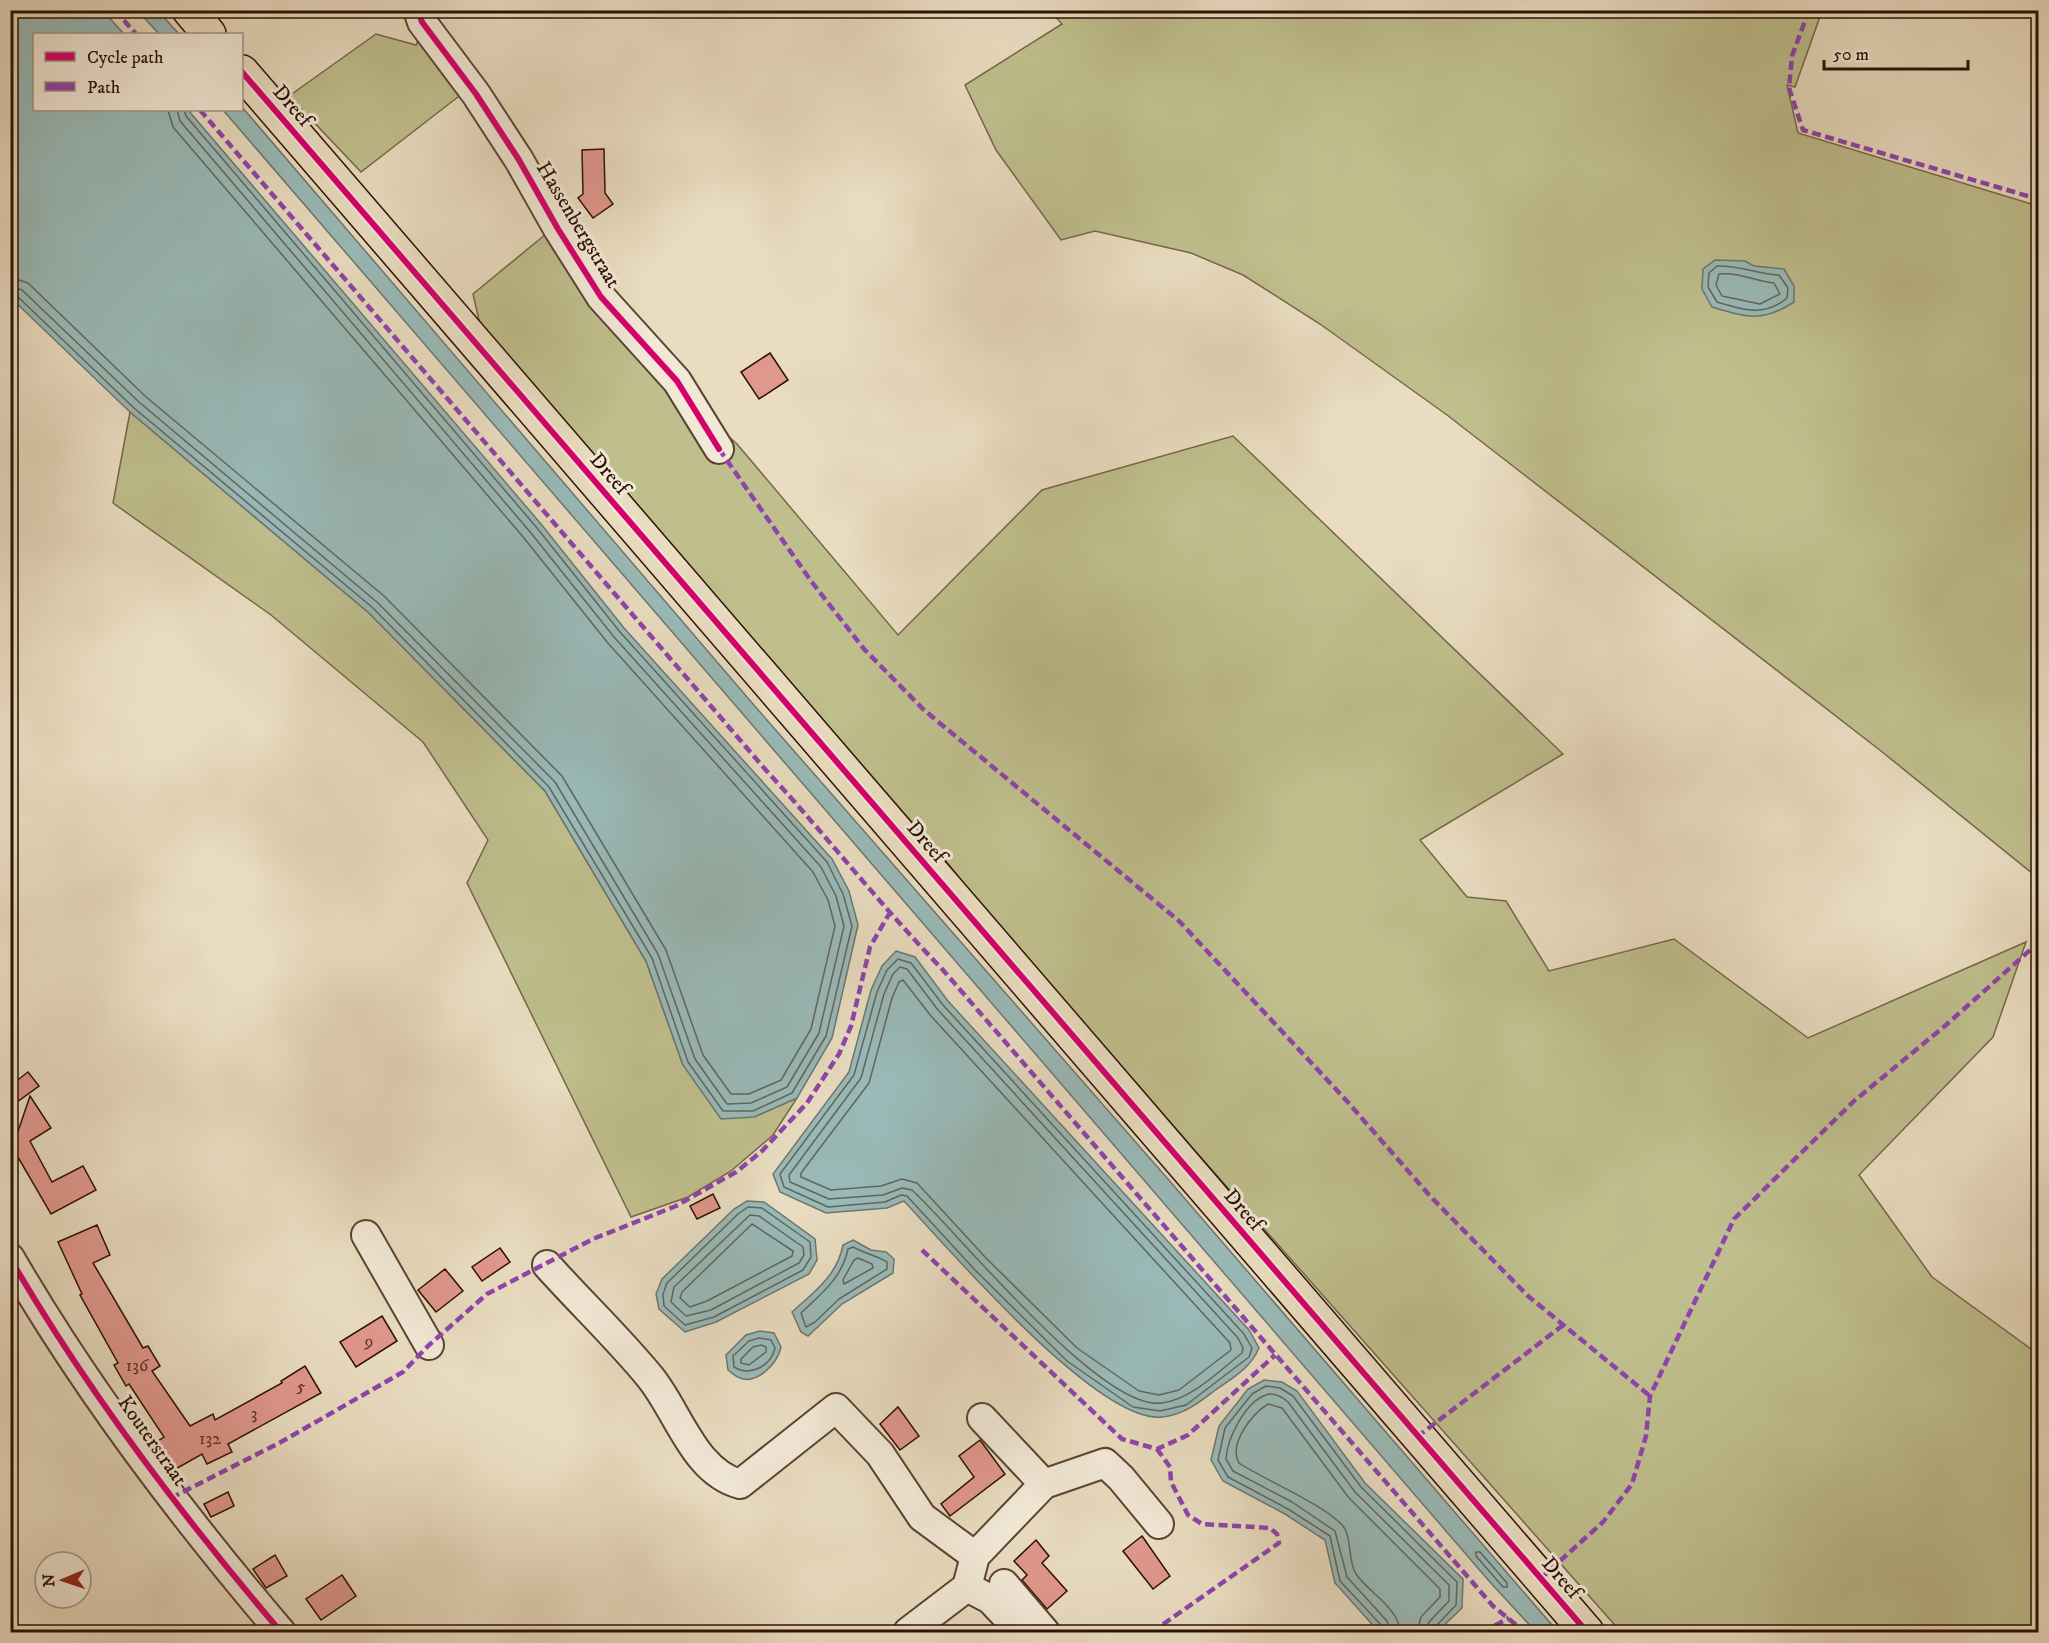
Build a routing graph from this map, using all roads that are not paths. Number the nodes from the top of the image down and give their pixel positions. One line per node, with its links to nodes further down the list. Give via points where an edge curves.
1 (189, 10): 3 (main road)
2 (418, 10): 5 (street, Hassenbergstraat, via 422,22 519,159 601,297 677,381)
3 (208, 33)
4 (243, 73): 20 (main road, Dreef)
5 (719, 449)
6 (366, 1235): 9 (street)
7 (10, 1258): 16 (street, Kouterstraat, via 41,1311 171,1498)
8 (547, 1265): 13 (street, via 651,1378 700,1455 729,1481 740,1484 836,1408 880,1454 922,1517)
9 (429, 1345)
10 (982, 1418): 11 (street)
11 (1044, 1484): 12 (street, via 1105,1463); 13 (street)
12 (1159, 1524)
13 (975, 1556): 15 (street)
14 (1004, 1584): 19 (street)
15 (966, 1587): 17 (street); 18 (street, via 990,1599)
16 (281, 1632)
17 (908, 1632)
18 (1020, 1632)
19 (1045, 1632)
20 (1587, 1632)

